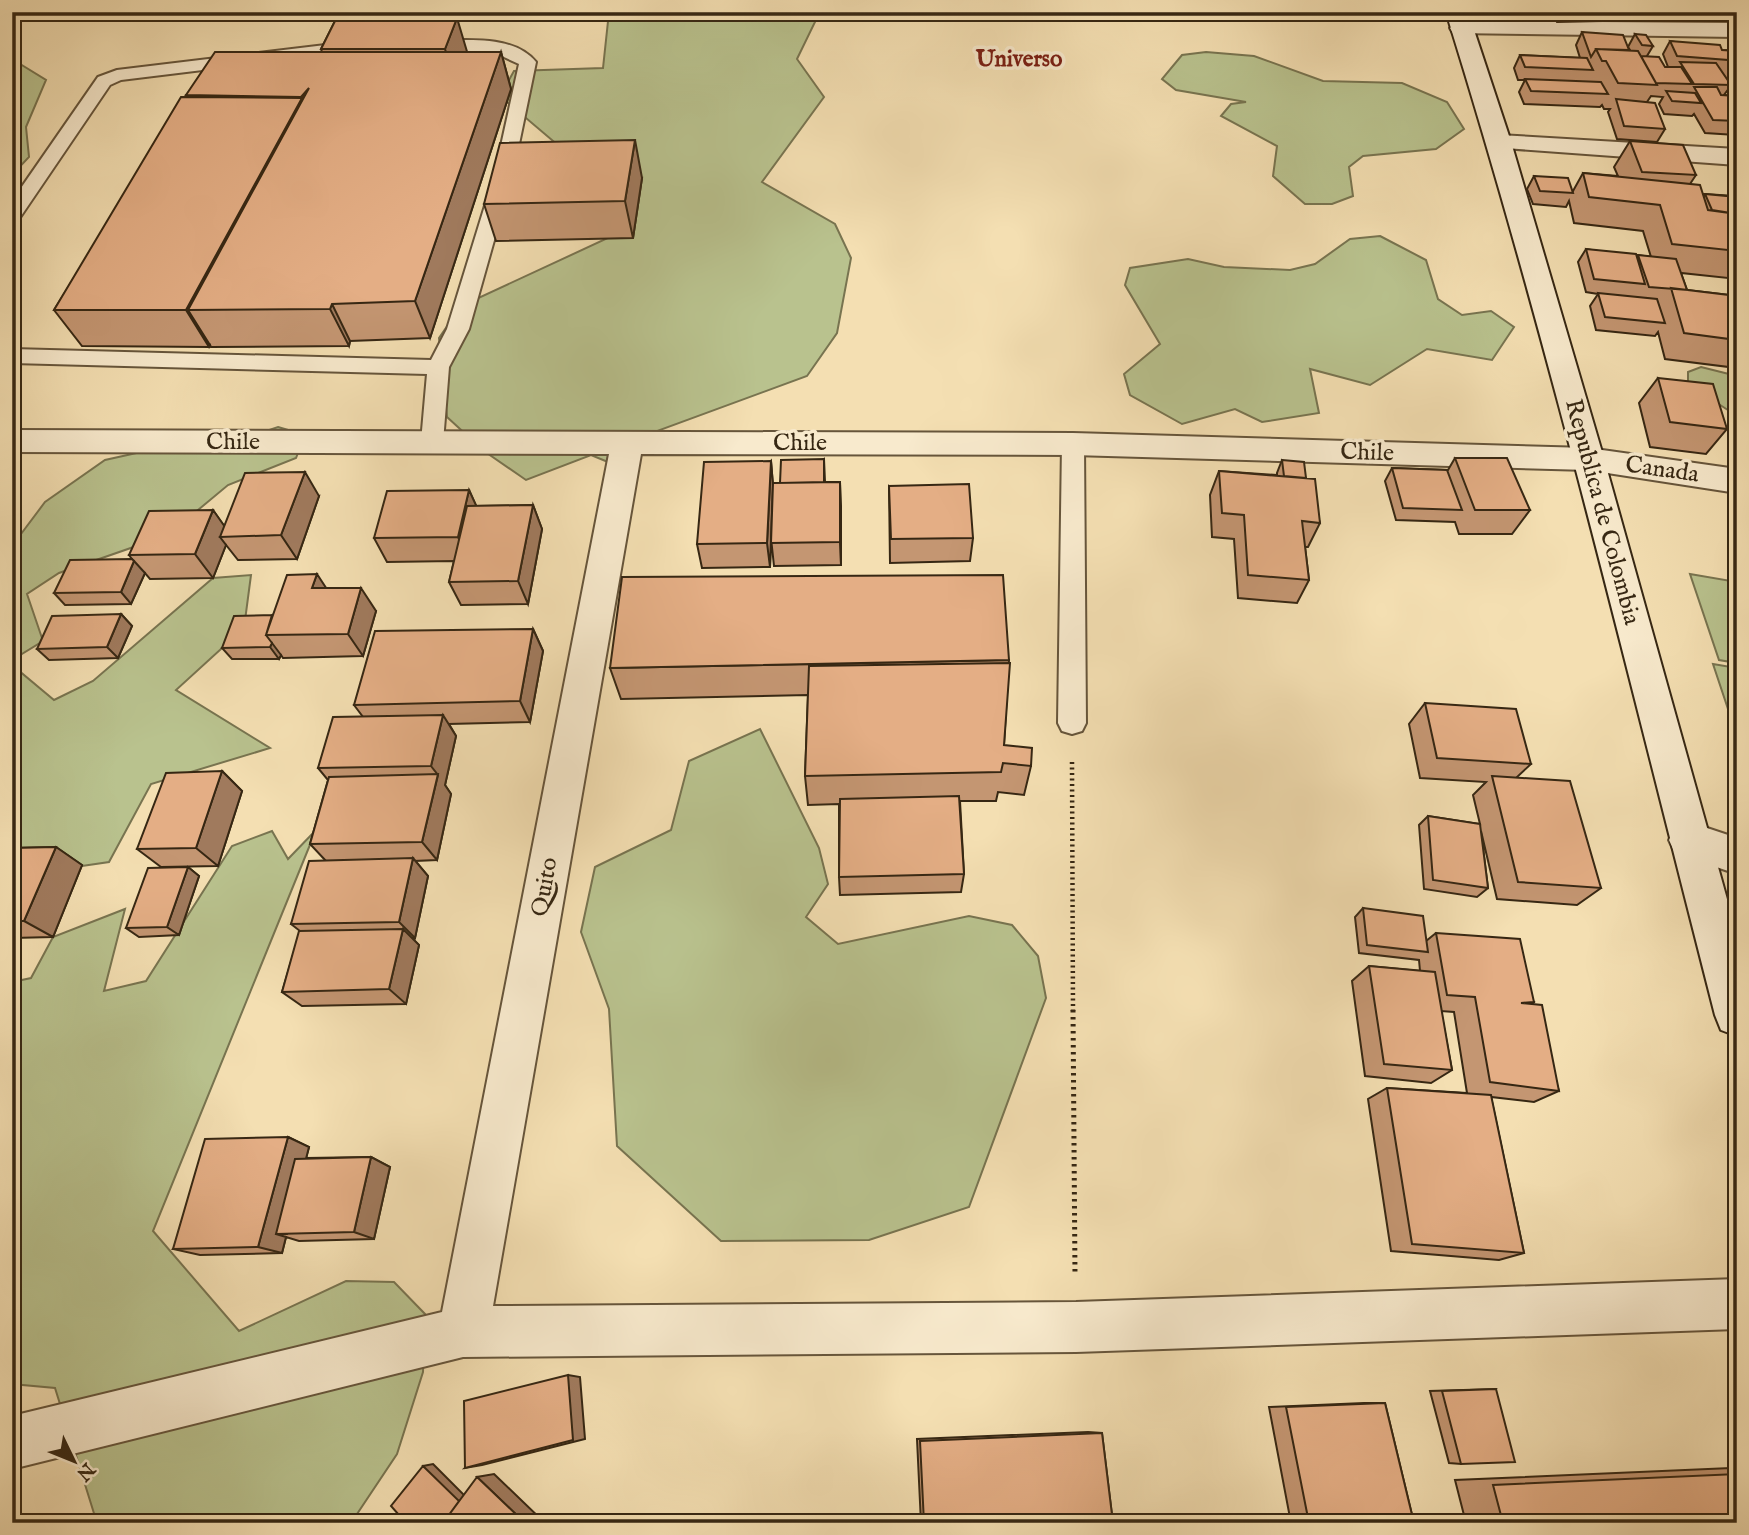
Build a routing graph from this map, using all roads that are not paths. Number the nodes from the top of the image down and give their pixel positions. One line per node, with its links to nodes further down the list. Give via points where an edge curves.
1 (1459, 20): 2 (street); 5 (street, Republica de Colombia)
2 (1737, 30)
3 (378, 45): 7 (lane, via 117,75 104,81)
4 (414, 45): 9 (lane, via 504,48 528,62 504,173 458,329)
5 (1499, 142): 6 (street); 14 (street, Republica de Colombia)
6 (1737, 157)
7 (12, 215)
8 (12, 356): 9 (lane)
9 (438, 367): 11 (lane)
10 (12, 441): 11 (street, Chile)
11 (432, 442): 12 (street, Chile)
12 (627, 442): 13 (street, Chile); 21 (street, Quito)
13 (1073, 444): 14 (street, Chile); 16 (lane)
14 (1588, 459): 15 (street, Canada); 17 (street, Republica de Colombia)
15 (1737, 481)
16 (1072, 723)
17 (1689, 839): 18 (street); 19 (street, Republica de Colombia)
18 (1737, 856)
19 (1737, 1015)
20 (1737, 1304): 21 (street, via 1076,1327)
21 (463, 1332): 22 (street)
22 (12, 1443)

